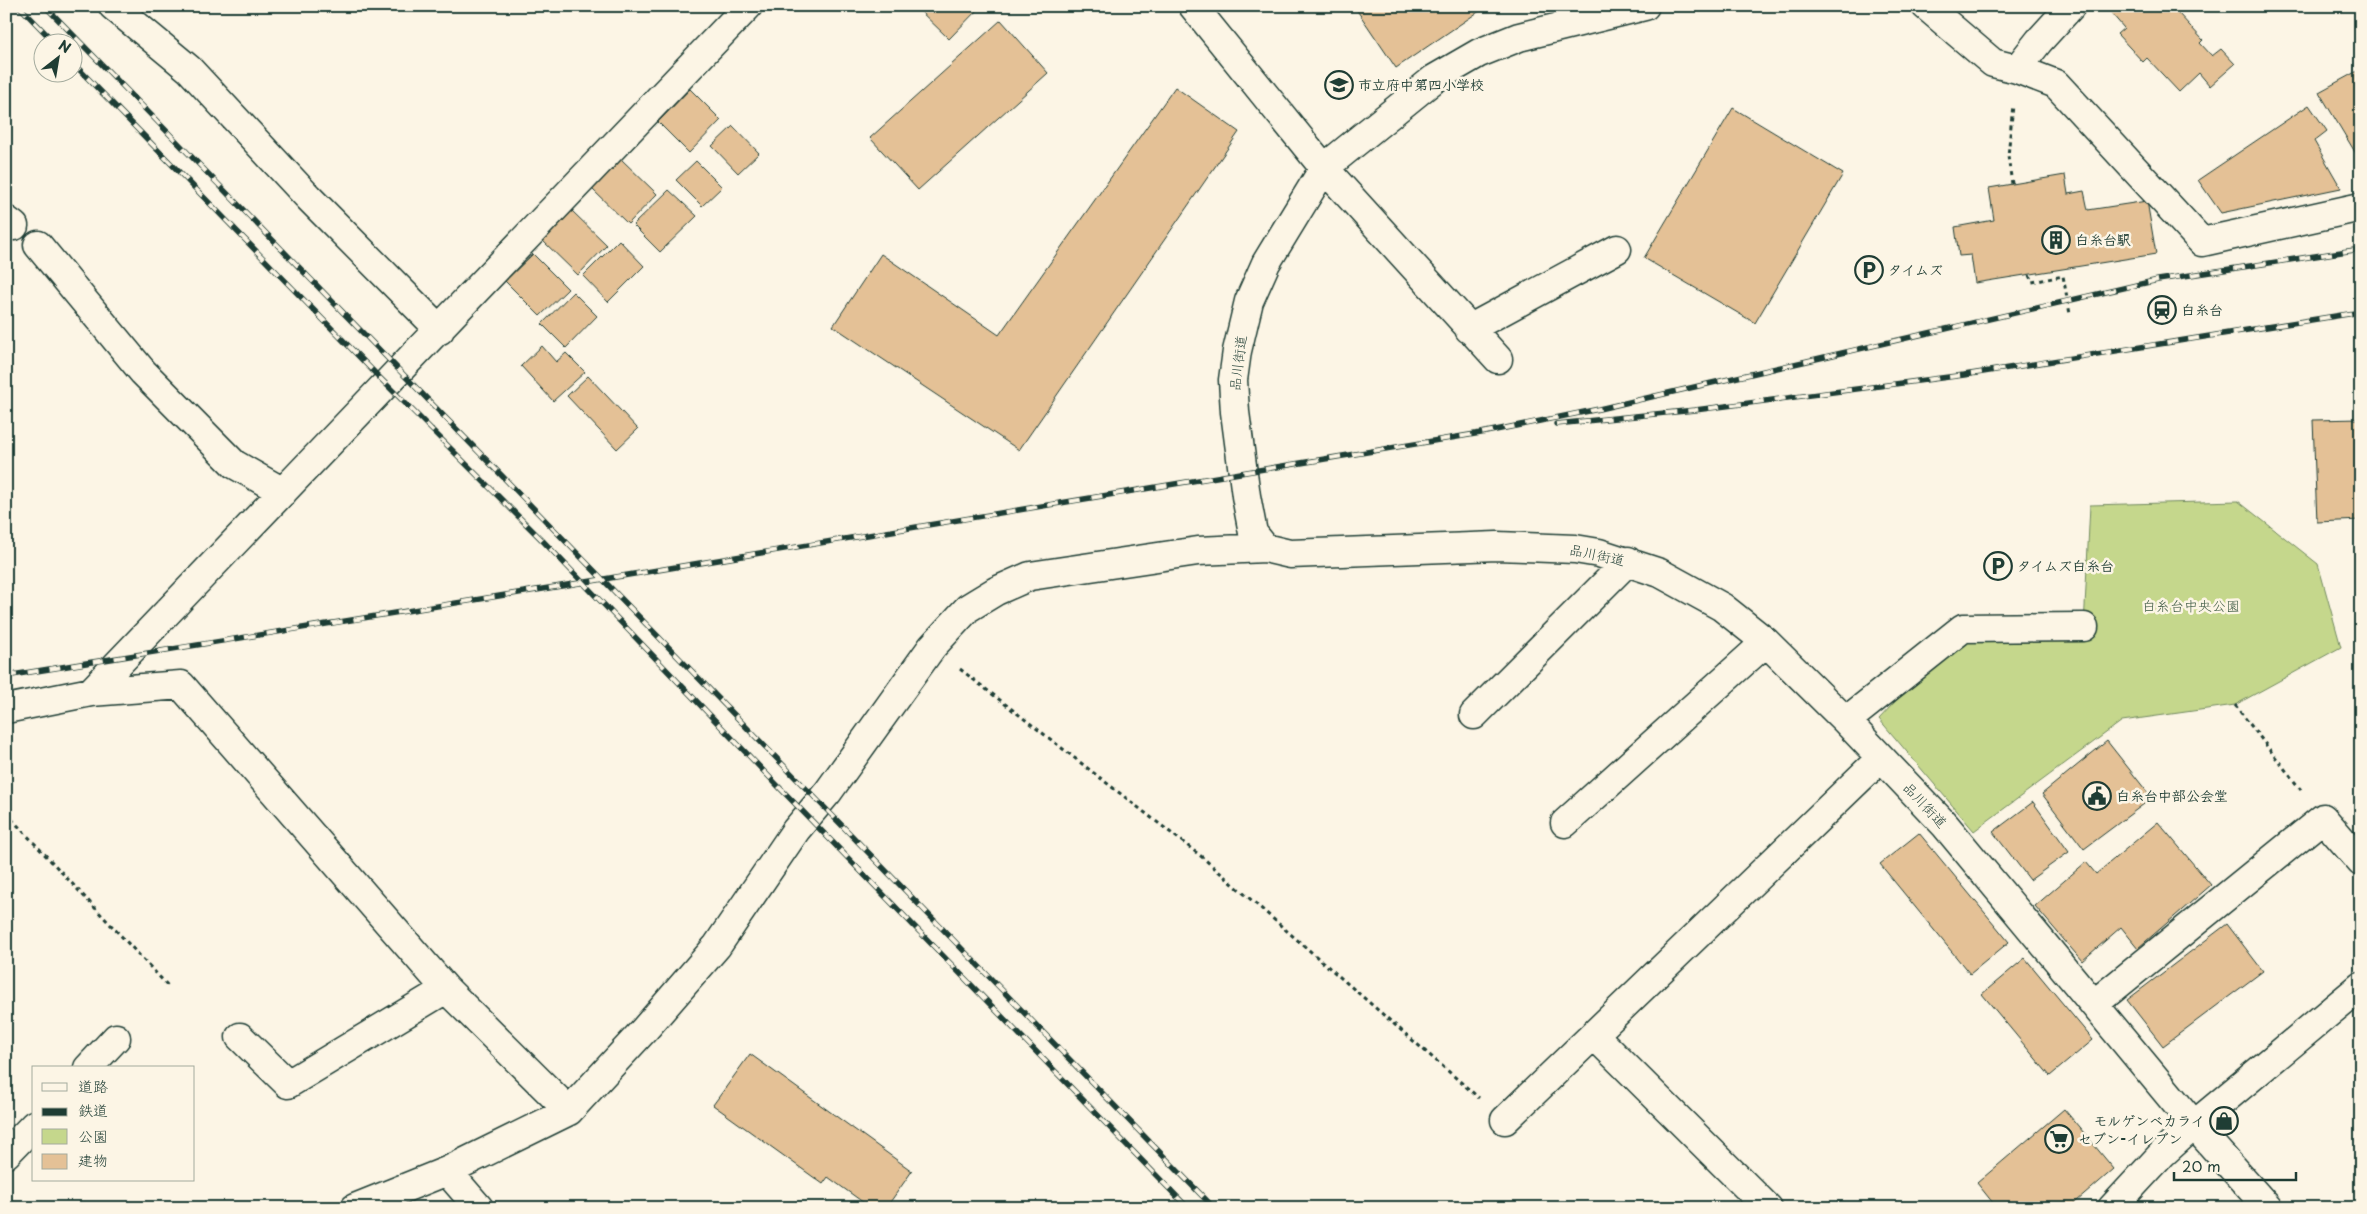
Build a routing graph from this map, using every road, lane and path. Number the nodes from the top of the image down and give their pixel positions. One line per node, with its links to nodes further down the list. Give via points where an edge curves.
1 (113, 6): 16 (street, via 189,69 308,197)
2 (748, 6): 16 (street)
3 (1193, 6): 8 (street)
4 (1645, 6): 8 (street, 品川街道, via 1519,37 1479,52 1434,79)
5 (1926, 6): 7 (street, via 1993,63)
6 (2071, 6): 7 (street)
7 (2018, 69): 9 (path, via 2008,156); 10 (street, via 2056,84 2202,242)
8 (1324, 168): 15 (street); 19 (street, 品川街道, via 1266,264 1249,301 1237,350 1233,380 1246,496 1253,533)
9 (2012, 184)
10 (2361, 207)
11 (38, 246): 18 (street, via 143,372 234,464)
12 (1617, 250): 15 (street)
13 (2029, 275): 14 (path, via 2032,282 2063,276)
14 (2070, 314)
15 (1469, 329): 17 (street)
16 (440, 330): 18 (street)
17 (1498, 359)
18 (283, 492): 24 (street)
19 (1265, 548): 20 (street, 品川街道, via 1290,554 1534,547 1575,549); 23 (street, via 1198,551 1030,576 968,608)
20 (1628, 562): 22 (street, 品川街道, via 1660,573 1722,608); 27 (street)
21 (2084, 627): 28 (street, via 1963,628)
22 (1766, 642): 28 (street, 品川街道); 32 (street)
23 (932, 647): 42 (street, via 828,792 796,830 717,946); 43 (path, via 1202,857)
24 (91, 692): 26 (street); 36 (street, via 181,685)
25 (2235, 705): 31 (path)
26 (6, 709)
27 (1474, 715)
28 (1846, 721): 29 (street, 品川街道)
29 (1881, 758): 37 (street, 品川街道, via 1945,825); 39 (street)
30 (6, 813): 35 (path)
31 (2323, 818): 33 (street); 37 (street)
32 (1565, 824)
33 (2361, 862)
34 (2361, 986): 44 (street)
35 (169, 987)
36 (446, 989): 38 (street, via 288,1084); 42 (street)
37 (2094, 1004): 44 (street, 品川街道)
38 (240, 1036)
39 (1594, 1036): 43 (street); 50 (street)
40 (116, 1038): 41 (street)
41 (90, 1066)
42 (569, 1111): 47 (street)
43 (1504, 1120)
44 (2194, 1125): 51 (street); 52 (street, 品川街道)
45 (32, 1127): 46 (street)
46 (6, 1154)
47 (448, 1171): 48 (street); 49 (street)
48 (355, 1208)
49 (479, 1208)
50 (1768, 1208)
51 (2112, 1208)
52 (2268, 1208)

